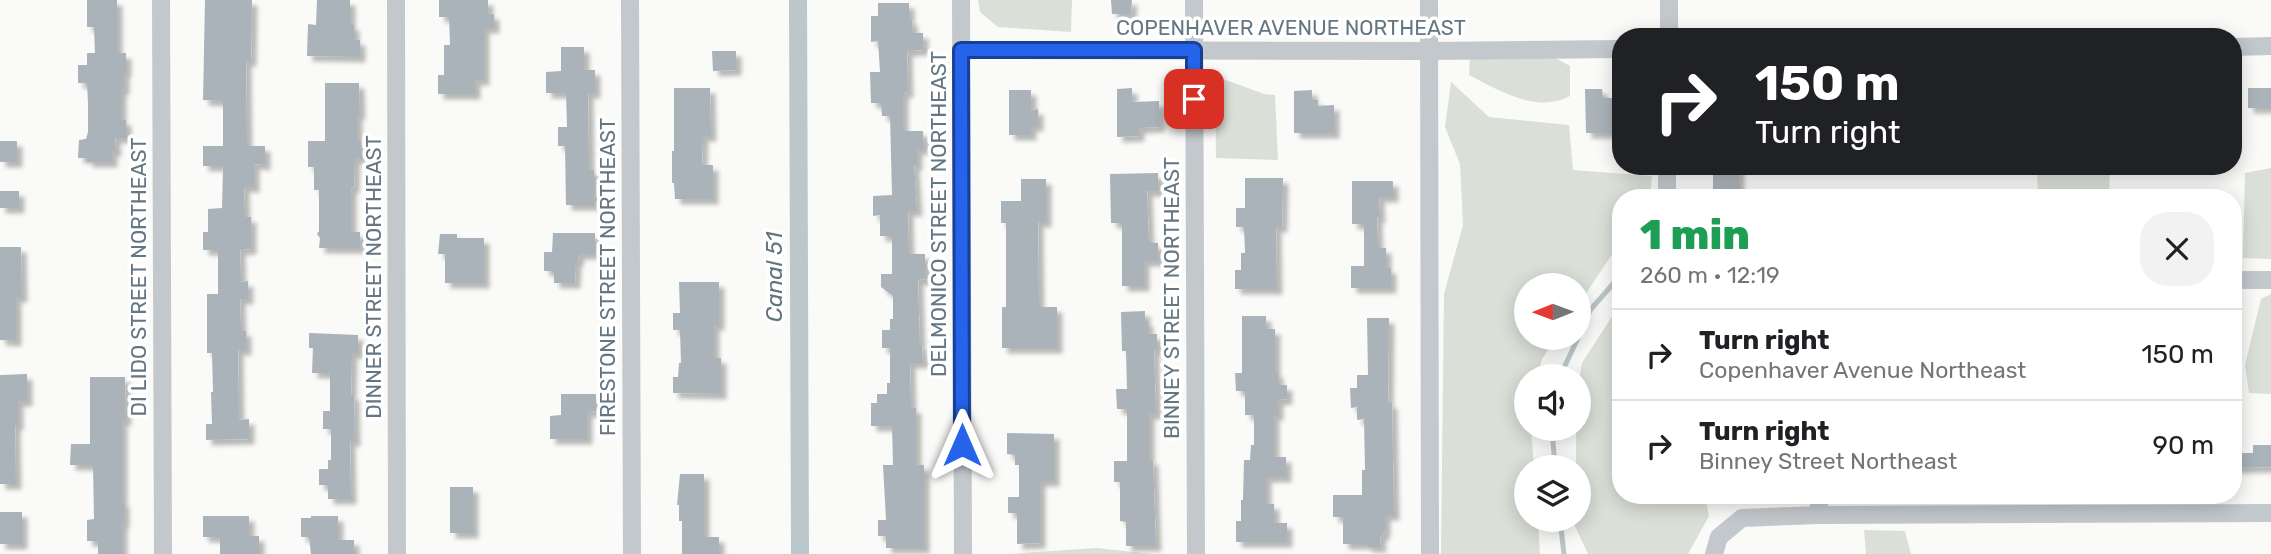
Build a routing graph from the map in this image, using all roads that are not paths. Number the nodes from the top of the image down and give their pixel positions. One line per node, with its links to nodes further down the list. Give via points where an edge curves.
1 (161, 0): 21 (street, DI LIDO STREET NORTHEAST)
2 (396, 0): 22 (street, DINNER STREET NORTHEAST)
3 (630, 0): 23 (street, FIRESTONE STREET NORTHEAST)
4 (961, 0): 12 (street, DELMONICO STREET NORTHEAST)
5 (1194, 0): 13 (street, BINNEY STREET NORTHEAST)
6 (1429, 0): 14 (street)
7 (1669, 0): 8 (street)
8 (1669, 28)
9 (2271, 46): 10 (street)
10 (2242, 47)
11 (1612, 49): 14 (street, COPENHAVER AVENUE NORTHEAST)
12 (961, 50): 13 (street, COPENHAVER AVENUE NORTHEAST); 24 (street, DELMONICO STREET NORTHEAST)
13 (1194, 50): 14 (street, COPENHAVER AVENUE NORTHEAST); 25 (street, BINNEY STREET NORTHEAST)
14 (1429, 51): 26 (street)
15 (2271, 279): 16 (street)
16 (2242, 280)
17 (1819, 504): 19 (street)
18 (2271, 513): 19 (street)
19 (1819, 515): 20 (street, via 1742,518)
20 (1716, 545)
21 (163, 554)
22 (397, 554)
23 (632, 554)
24 (963, 554)
25 (1196, 554)
26 (1430, 554)

